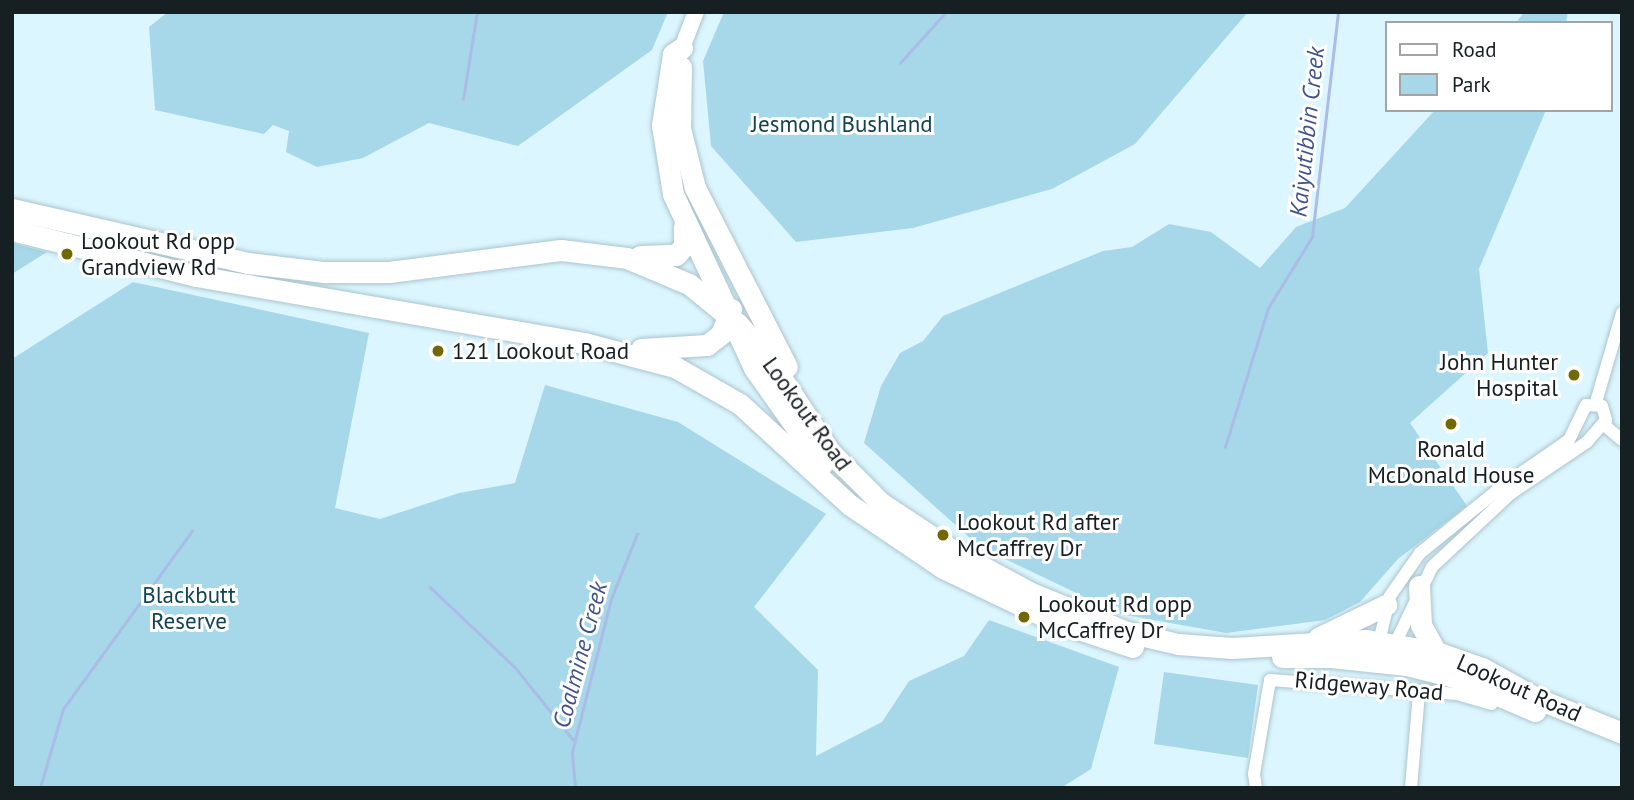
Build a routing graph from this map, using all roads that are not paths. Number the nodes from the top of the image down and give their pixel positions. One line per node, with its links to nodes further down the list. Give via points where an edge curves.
1 (696, 12): 2 (main road)
2 (682, 48): 4 (highway, via 673,54 662,125 666,167); 9 (highway, via 674,106 678,155 692,207 729,288); 15 (highway, via 680,128 695,188 821,426)
3 (12, 209): 6 (highway, Lookout Road, via 290,270 389,272 561,250)
4 (682, 219): 6 (highway, via 685,240 676,255); 9 (highway)
5 (12, 230): 10 (highway, Lookout Road, via 221,281)
6 (628, 258): 7 (highway, Lookout Road)
7 (689, 284): 9 (highway, Lookout Road); 11 (highway, via 714,320 713,334)
8 (1622, 313): 12 (street)
9 (729, 317): 11 (highway, via 721,334); 15 (highway, Lookout Road, via 771,362); 17 (highway, via 754,368 793,427)
10 (584, 343): 11 (highway, via 667,350); 17 (highway, Lookout Road, via 653,359 713,385)
11 (700, 347)
12 (1596, 402): 13 (street, via 1584,406); 14 (street, via 1606,411)
13 (1581, 418): 14 (street, via 1587,426); 19 (street, via 1560,448 1504,485 1420,553)
14 (1600, 426): 16 (street); 18 (street, via 1568,457 1478,520)
15 (820, 438): 20 (highway, Lookout Road, via 881,503 990,572 1127,632 1178,644)
16 (1622, 440)
17 (877, 525): 20 (highway, Lookout Road, via 992,594 1102,638 1209,662)
18 (1419, 586): 21 (street); 22 (highway, via 1421,625)
19 (1386, 605): 20 (highway); 21 (street)
20 (1308, 648): 21 (highway, Lookout Road); 23 (highway, Lookout Road); 24 (street)
21 (1385, 652): 22 (highway, Lookout Road); 23 (highway, Lookout Road); 28 (highway, Lookout Road)
22 (1436, 652): 27 (highway, Lookout Road, via 1482,668 1538,699)
23 (1331, 657): 24 (street)
24 (1314, 682): 25 (street, Ridgeway Road); 29 (street, Ridgeway Road, via 1270,680 1254,774)
25 (1419, 693): 26 (street, Ridgeway Road, via 1457,694); 30 (street)
26 (1492, 704)
27 (1622, 733)
28 (1622, 745)
29 (1256, 788)
30 (1411, 788)

